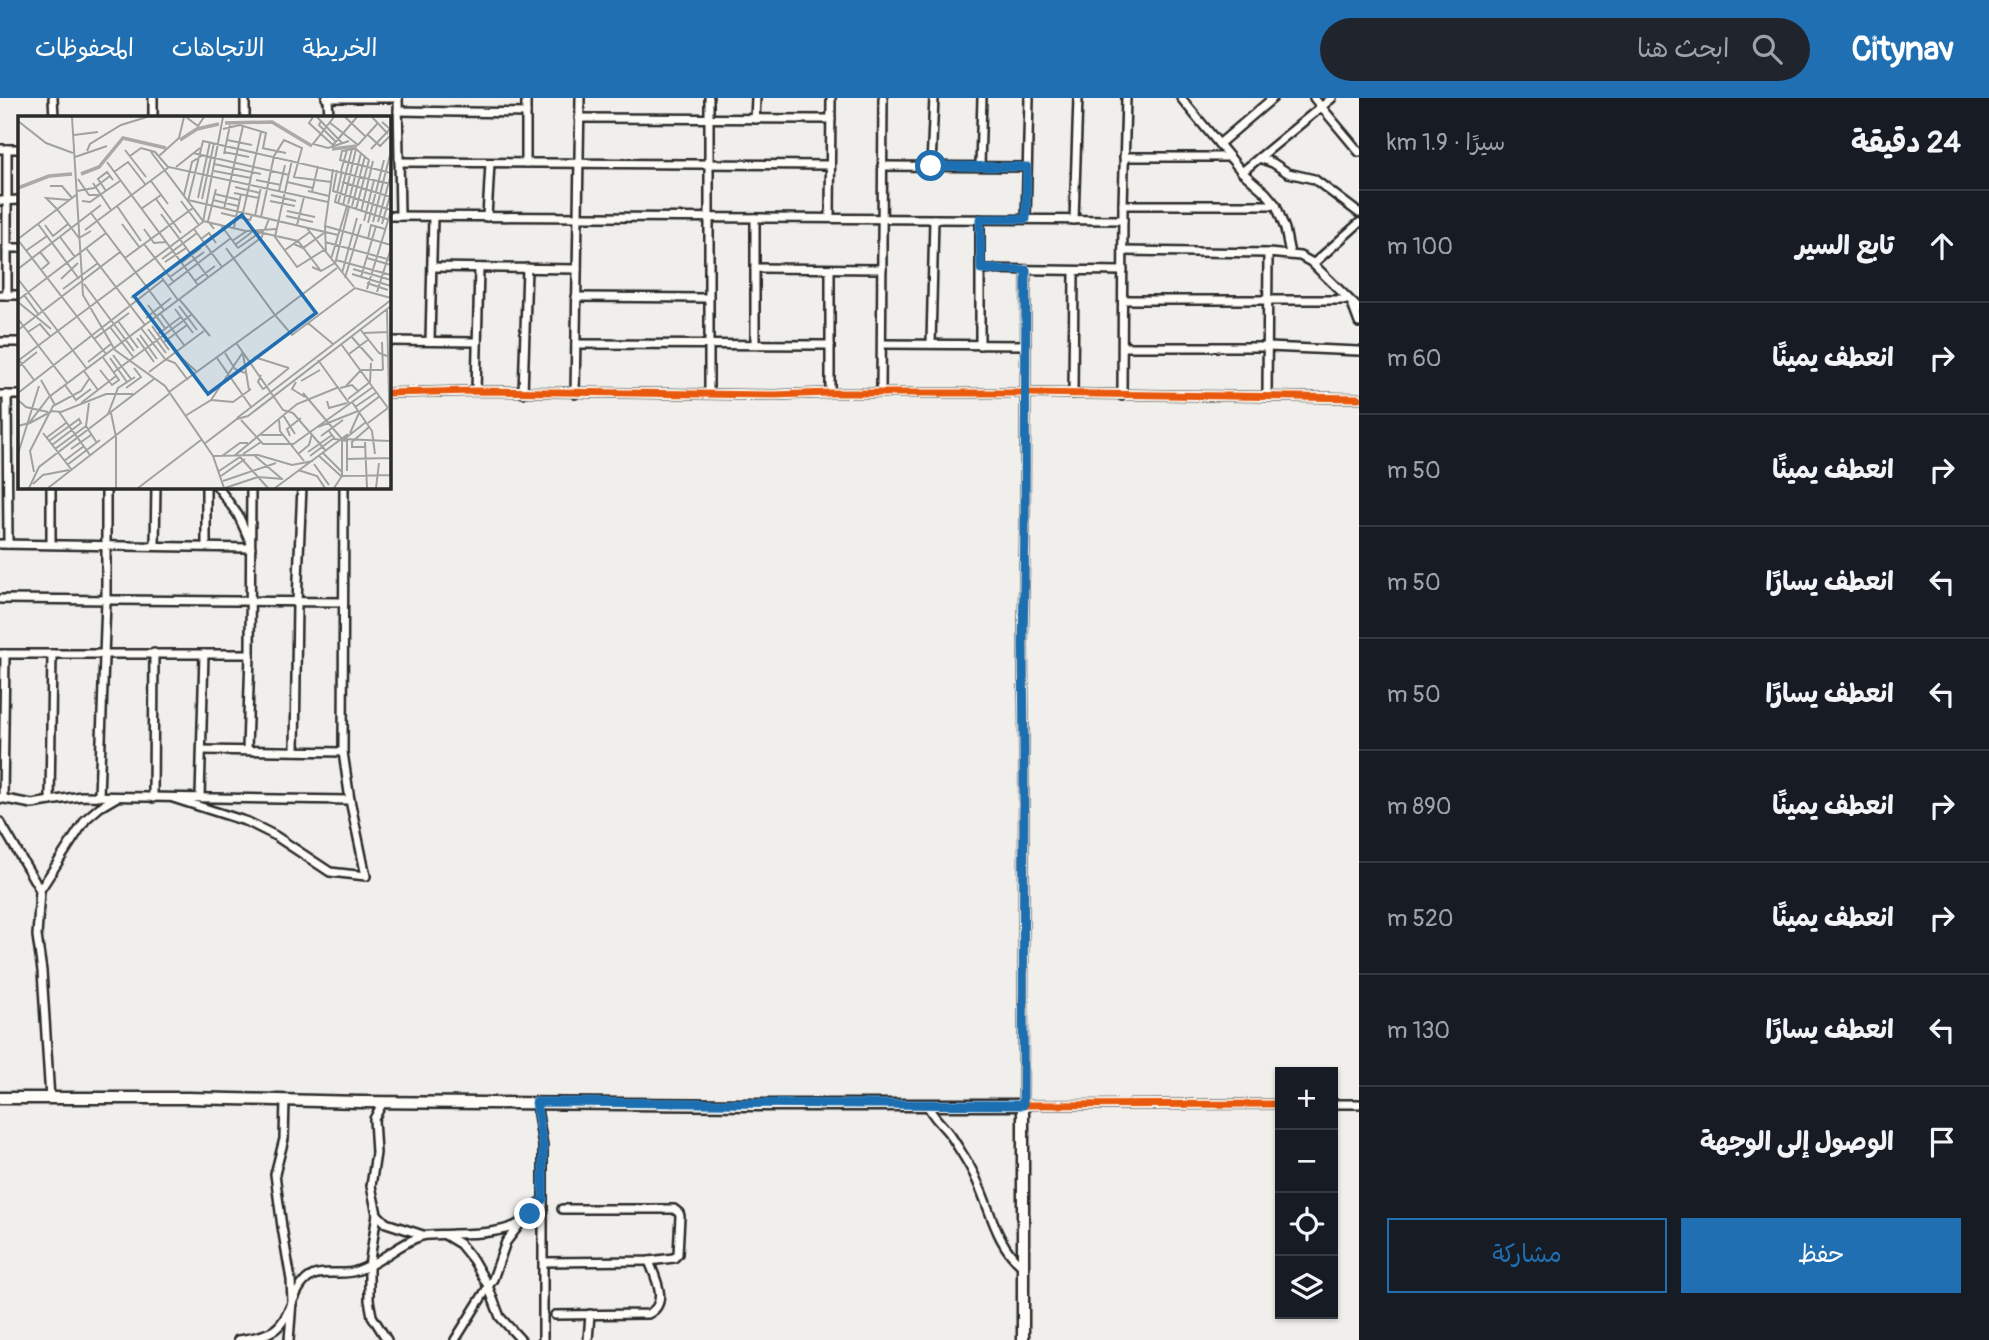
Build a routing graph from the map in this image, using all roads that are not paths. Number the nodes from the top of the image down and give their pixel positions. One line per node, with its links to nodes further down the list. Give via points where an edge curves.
1 (53, 98): 25 (street)
2 (153, 98): 26 (street)
3 (245, 98): 27 (street)
4 (327, 98): 5 (street); 28 (street)
5 (348, 98): 6 (street)
6 (398, 98): 23 (street)
7 (526, 98): 24 (street)
8 (580, 98): 29 (street)
9 (709, 98): 30 (street)
10 (756, 98): 31 (street)
11 (831, 98): 32 (street)
12 (883, 98): 45 (street)
13 (934, 98): 46 (street)
14 (982, 98): 47 (street)
15 (1029, 98): 48 (street)
16 (1078, 98): 66 (street)
17 (1126, 98): 36 (street)
18 (1273, 98): 33 (street)
19 (1314, 98): 22 (street)
20 (1332, 98): 22 (street)
21 (1184, 99): 33 (street)
22 (1321, 107): 35 (street); 38 (street)
23 (398, 111): 24 (street); 39 (street)
24 (526, 113): 41 (street)
25 (54, 116)
26 (153, 116)
27 (245, 116)
28 (328, 116)
29 (579, 118): 30 (street); 42 (street)
30 (708, 118): 31 (street); 43 (street)
31 (755, 118): 32 (street)
32 (831, 119): 44 (street)
33 (1219, 144): 37 (street)
34 (4, 149): 50 (street)
35 (1359, 152)
36 (1124, 157): 37 (street); 51 (street)
37 (1229, 157): 49 (street)
38 (1259, 158): 49 (street); 53 (street, via 1288,173 1314,179)
39 (399, 162): 40 (street); 55 (street)
40 (490, 163): 41 (street); 57 (street)
41 (526, 163): 42 (street)
42 (579, 165): 43 (street); 58 (street)
43 (708, 165): 44 (street); 59 (street)
44 (830, 165): 61 (street)
45 (882, 166): 46 (street); 62 (street)
46 (931, 166): 47 (street)
47 (980, 166): 48 (street)
48 (1027, 167): 65 (street)
49 (1242, 172): 52 (street)
50 (3, 201): 69 (street)
51 (1122, 205): 52 (street); 67 (street)
52 (1276, 205): 73 (street)
53 (1359, 213)
54 (390, 216): 55 (street)
55 (400, 216): 56 (street)
56 (433, 216): 57 (street); 75 (street)
57 (487, 217): 58 (street)
58 (578, 217): 59 (street); 78 (street)
59 (708, 218): 60 (street); 88 (street)
60 (755, 218): 61 (street); 79 (street)
61 (830, 218): 62 (street)
62 (882, 218): 63 (street); 80 (street)
63 (934, 219): 64 (street); 102 (street)
64 (980, 219): 65 (street); 81 (street)
65 (1026, 219): 66 (street)
66 (1074, 220): 67 (street)
67 (1123, 220): 71 (street)
68 (1359, 223): 74 (street)
69 (7, 248): 70 (street); 86 (street)
70 (18, 248)
71 (1123, 251): 72 (street); 85 (street)
72 (1268, 253): 73 (street); 90 (street)
73 (1290, 254): 74 (street)
74 (1313, 264): 91 (street)
75 (432, 267): 76 (street); 95 (street)
76 (479, 268): 77 (street); 98 (street)
77 (527, 268): 78 (street); 112 (street)
78 (576, 268): 87 (street)
79 (755, 268): 82 (street); 100 (street)
80 (882, 269): 82 (street); 101 (street)
81 (981, 269): 83 (street); 105 (street)
82 (830, 270): 104 (street)
83 (1026, 270): 84 (street); 106 (street)
84 (1074, 271): 85 (street); 118 (street)
85 (1123, 271): 89 (street)
86 (4, 295)
87 (576, 297): 88 (street); 99 (street)
88 (707, 298): 103 (street)
89 (1123, 300): 90 (street); 107 (street)
90 (1267, 300): 91 (street); 108 (street)
91 (1350, 302): 92 (street); 93 (street)
92 (1359, 309)
93 (1359, 323)
94 (390, 341): 95 (street)
95 (430, 341): 98 (street)
96 (0, 342): 97 (street)
97 (18, 342)
98 (477, 342): 110 (street)
99 (576, 344): 103 (street); 117 (street)
100 (755, 344): 103 (street); 104 (street)
101 (882, 344): 102 (street); 115 (street)
102 (931, 344): 105 (street)
103 (708, 345): 113 (street)
104 (830, 345): 114 (street)
105 (980, 345): 106 (street)
106 (1026, 345): 116 (street)
107 (1123, 346): 108 (street); 120 (street)
108 (1268, 347): 109 (street); 121 (street)
109 (1359, 351)
110 (476, 391): 111 (street); 112 (street)
111 (390, 393)
112 (523, 393): 117 (street)
113 (709, 393): 114 (street); 117 (street)
114 (830, 393): 115 (street)
115 (881, 393): 116 (street)
116 (1026, 393): 118 (street); 173 (street)
117 (575, 394)
118 (1073, 394): 120 (street)
119 (4, 395): 123 (street)
120 (1122, 396): 121 (street)
121 (1267, 397): 122 (street)
122 (1359, 398)
123 (4, 450): 132 (street)
124 (51, 488): 133 (street)
125 (106, 488): 134 (street)
126 (156, 488): 135 (street)
127 (206, 488): 137 (street)
128 (218, 488): 136 (street, via 238,515)
129 (251, 488): 136 (street)
130 (302, 488): 141 (street)
131 (344, 488): 142 (street)
132 (4, 544): 133 (street)
133 (51, 544): 134 (street)
134 (106, 544): 135 (street); 139 (street)
135 (155, 545): 137 (street)
136 (251, 545): 137 (street); 140 (street)
137 (206, 547)
138 (0, 599): 139 (street)
139 (106, 601): 140 (street); 146 (street)
140 (250, 602): 141 (street); 148 (street)
141 (297, 602): 142 (street); 152 (street)
142 (342, 602): 153 (street)
143 (155, 653): 146 (street); 147 (street); 157 (street)
144 (2, 654): 145 (street); 149 (street)
145 (52, 654): 146 (street); 161 (street)
146 (104, 654): 154 (street)
147 (204, 654): 148 (street); 150 (street)
148 (250, 654): 151 (street)
149 (1, 748): 159 (street)
150 (202, 750): 151 (street); 156 (street)
151 (247, 750): 152 (street)
152 (295, 751): 153 (street)
153 (343, 752): 160 (street)
154 (99, 796): 155 (street); 161 (street)
155 (118, 797): 157 (street); 163 (street, via 86,819)
156 (200, 797): 158 (street); 160 (street)
157 (153, 798): 158 (street)
158 (173, 798): 160 (street, via 248,822 330,872 366,876)
159 (1, 799): 161 (street)
160 (350, 800)
161 (50, 801)
162 (0, 822): 163 (street)
163 (40, 890): 165 (street, via 37,936)
164 (0, 1098): 165 (main road)
165 (50, 1099): 166 (main road)
166 (285, 1100): 167 (main road); 185 (street, via 284,1139 275,1174)
167 (383, 1102): 168 (main road); 176 (street, via 374,1119 372,1186)
168 (536, 1102): 169 (main road); 174 (street, via 543,1146)
169 (927, 1104): 173 (main road); 183 (street, via 972,1171 1001,1240)
170 (1275, 1104): 173 (street)
171 (1338, 1104): 172 (street)
172 (1359, 1104)
173 (1023, 1105): 183 (main road)
174 (543, 1199): 177 (street); 181 (street)
175 (562, 1209): 180 (street, via 674,1209 680,1216 678,1254)
176 (377, 1214): 179 (street, via 387,1223); 182 (street)
177 (520, 1223): 178 (street); 184 (street, via 506,1242)
178 (444, 1235): 179 (street); 184 (street, via 460,1244)
179 (424, 1236): 182 (street)
180 (649, 1261): 181 (street); 186 (street, via 659,1289 657,1309 648,1314)
181 (544, 1262): 193 (street)
182 (369, 1266): 185 (street, via 308,1278); 190 (street, via 372,1316)
183 (1022, 1266): 195 (main road)
184 (488, 1286): 191 (street); 192 (street, via 500,1317)
185 (292, 1303): 188 (street, via 271,1331); 189 (street)
186 (590, 1314): 187 (street); 194 (street)
187 (555, 1315)
188 (238, 1340)
189 (289, 1340)
190 (387, 1340)
191 (455, 1340)
192 (521, 1340)
193 (543, 1340)
194 (589, 1340)
195 (1023, 1340)

